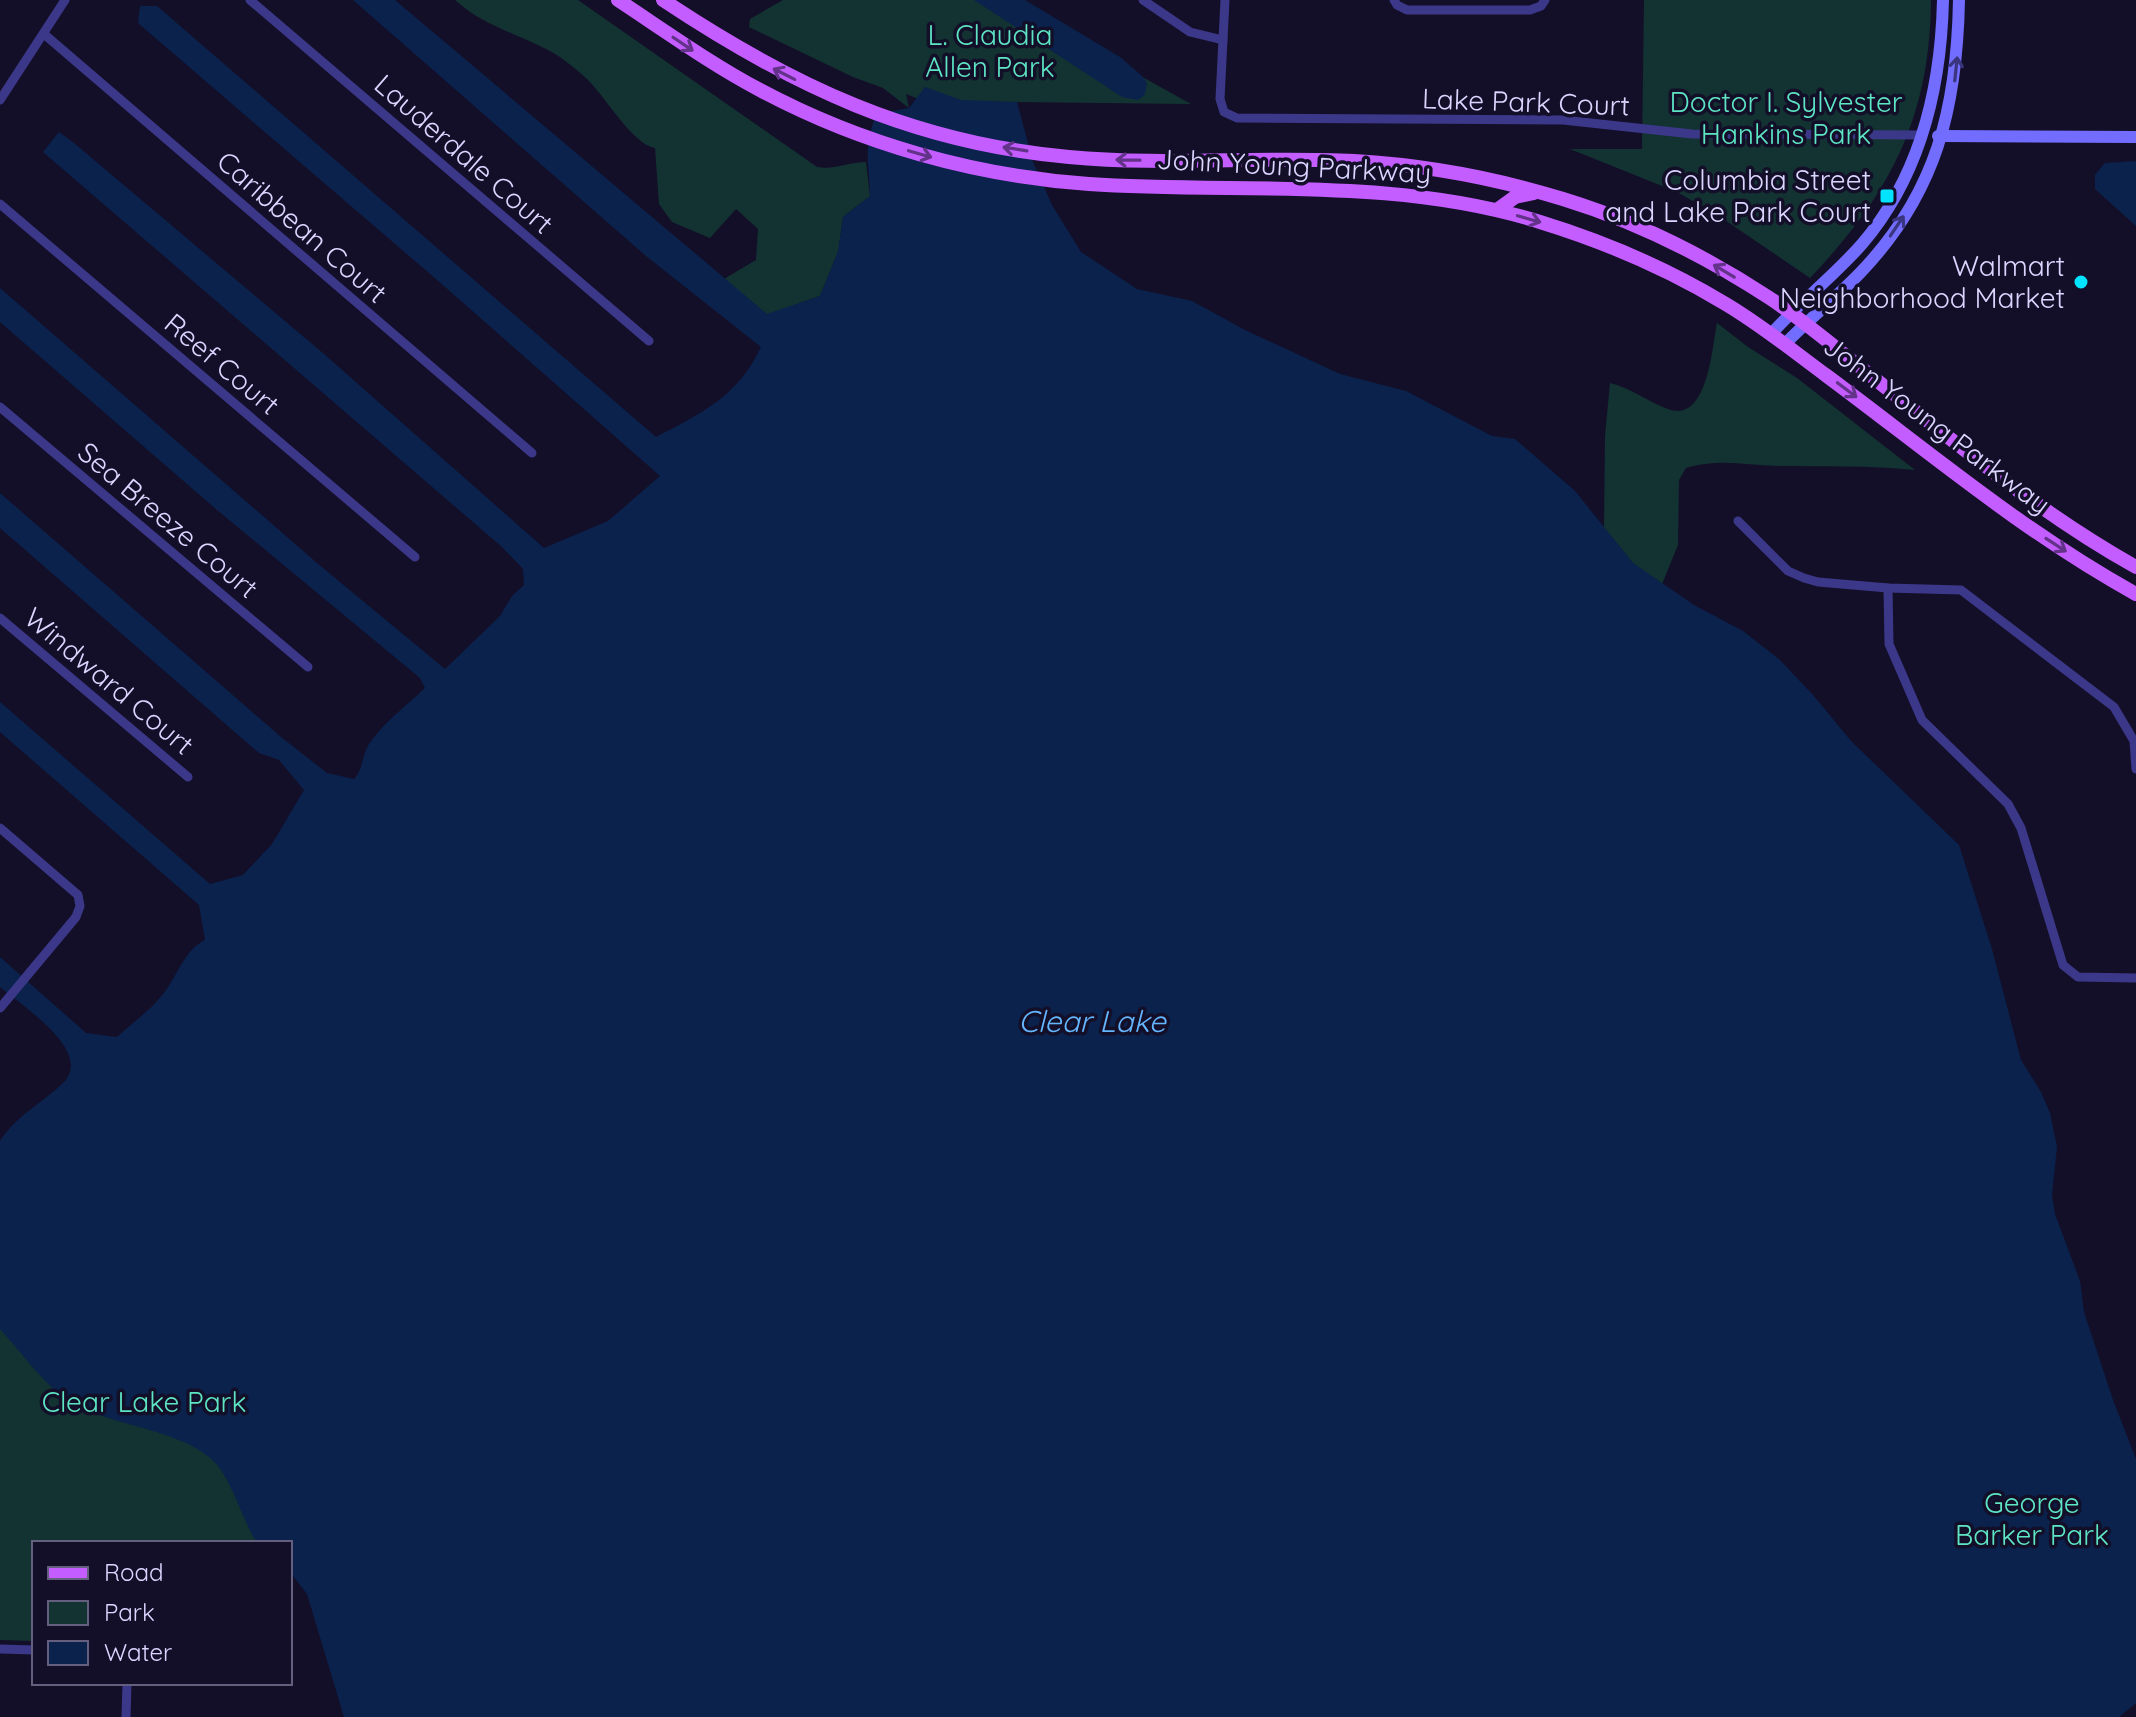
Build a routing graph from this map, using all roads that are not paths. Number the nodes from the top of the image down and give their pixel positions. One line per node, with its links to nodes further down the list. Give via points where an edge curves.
1 (65, 0): 11 (street)
2 (250, 0): 23 (street, Lauderdale Court)
3 (618, 0): 19 (main road, John Young Parkway, one-way to 19, via 734,76 797,108 911,152 977,168 1090,184 1363,190)
4 (663, 0): 17 (main road, John Young Parkway, one-way to 4, via 1464,174 1365,162 1092,159 977,143 855,106 785,75)
5 (1143, 0): 12 (street, via 1190,32)
6 (1225, 0): 12 (street)
7 (1394, 0): 8 (street, via 1407,10 1530,10)
8 (1545, 0)
9 (1943, 0): 14 (street, via 1939,72)
10 (1959, 0): 15 (street, one-way to 10, via 1954,83)
11 (44, 34): 13 (street); 26 (street, Caribbean Court)
12 (1223, 40): 14 (street, Lake Park Court, via 1220,99 1224,112 1237,118 1563,120 1692,134)
13 (0, 100)
14 (1923, 135): 15 (street); 20 (street, via 1903,182 1874,228)
15 (1942, 136): 16 (street); 21 (street, one-way to 15, via 1862,271 1893,232 1923,183)
16 (2136, 137)
17 (1539, 192): 19 (main road, via 1515,197); 20 (main road, John Young Parkway, one-way to 17, via 1657,235)
18 (0, 204): 28 (street, Reef Court)
19 (1497, 210): 22 (main road, John Young Parkway, one-way to 22, via 1644,260)
20 (1790, 313): 21 (main road, John Young Parkway); 22 (street)
21 (1805, 323): 24 (street); 29 (main road, John Young Parkway, via 2036,503)
22 (1771, 334): 24 (main road, John Young Parkway)
23 (649, 341)
24 (1785, 344): 31 (main road, John Young Parkway, one-way to 31, via 2022,523)
25 (0, 407): 33 (street, Sea Breeze Court)
26 (532, 453)
27 (1738, 521): 30 (street, via 1788,571 1818,582)
28 (415, 557)
29 (2136, 567)
30 (1888, 588): 34 (street, via 1961,590 2114,707 2134,741); 37 (street, via 1889,644 1922,720 2008,804 2021,828 2063,965 2078,977)
31 (2136, 594)
32 (0, 618): 35 (street, Windward Court)
33 (308, 667)
34 (2136, 769)
35 (188, 777)
36 (0, 828): 38 (street, via 78,895 80,906)
37 (2136, 978)
38 (4, 1004)
39 (0, 1649): 40 (street)
40 (32, 1650)
41 (127, 1685): 42 (street)
42 (126, 1717)

